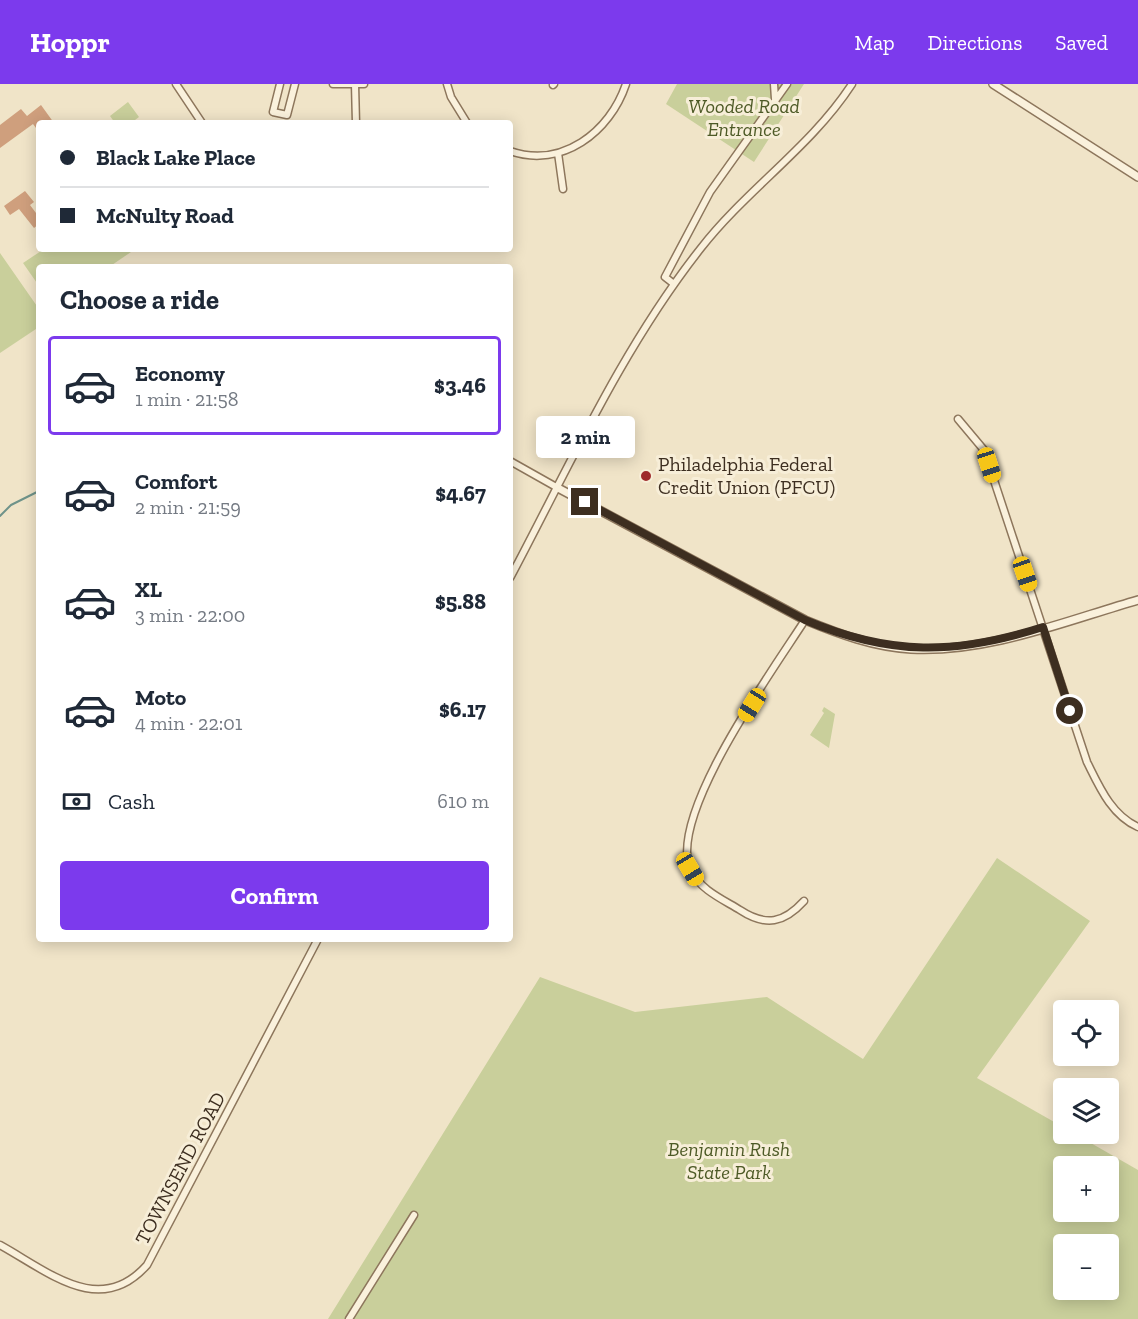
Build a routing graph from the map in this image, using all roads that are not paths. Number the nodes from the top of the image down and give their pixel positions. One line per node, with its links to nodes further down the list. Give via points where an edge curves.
1 (176, 84): 15 (street)
2 (280, 84): 3 (street, via 273,112 286,115)
3 (295, 84)
4 (333, 84): 13 (street)
5 (364, 84): 13 (street)
6 (447, 84): 17 (street)
7 (626, 84): 19 (street, via 609,120 592,136)
8 (768, 84): 14 (street)
9 (774, 84): 14 (street)
10 (787, 84): 14 (street)
11 (852, 84): 22 (street, via 811,135 702,246)
12 (993, 84): 20 (street)
13 (355, 85): 16 (street)
14 (774, 96): 22 (street, via 710,192 665,277)
15 (200, 120)
16 (356, 120)
17 (465, 120)
18 (513, 151): 19 (street, via 542,156)
19 (558, 153): 21 (street)
20 (1138, 177)
21 (563, 189)
22 (674, 284): 25 (street, via 621,369)
23 (958, 419): 29 (street, via 984,450)
24 (513, 462): 25 (street)
25 (558, 488): 26 (street); 28 (street)
26 (513, 572)
27 (1138, 600): 29 (street)
28 (805, 620): 29 (street, via 839,634 910,649 968,647); 31 (street, via 718,759 687,834 690,869 699,884 745,914 765,921 782,920)
29 (1043, 627): 30 (street, via 1087,762 1116,811)
30 (1138, 827)
31 (804, 901)
32 (316, 942): 34 (street, TOWNSEND ROAD, via 147,1265 136,1278 114,1289 84,1289)
33 (414, 1215): 35 (street)
34 (0, 1245)
35 (350, 1319)

